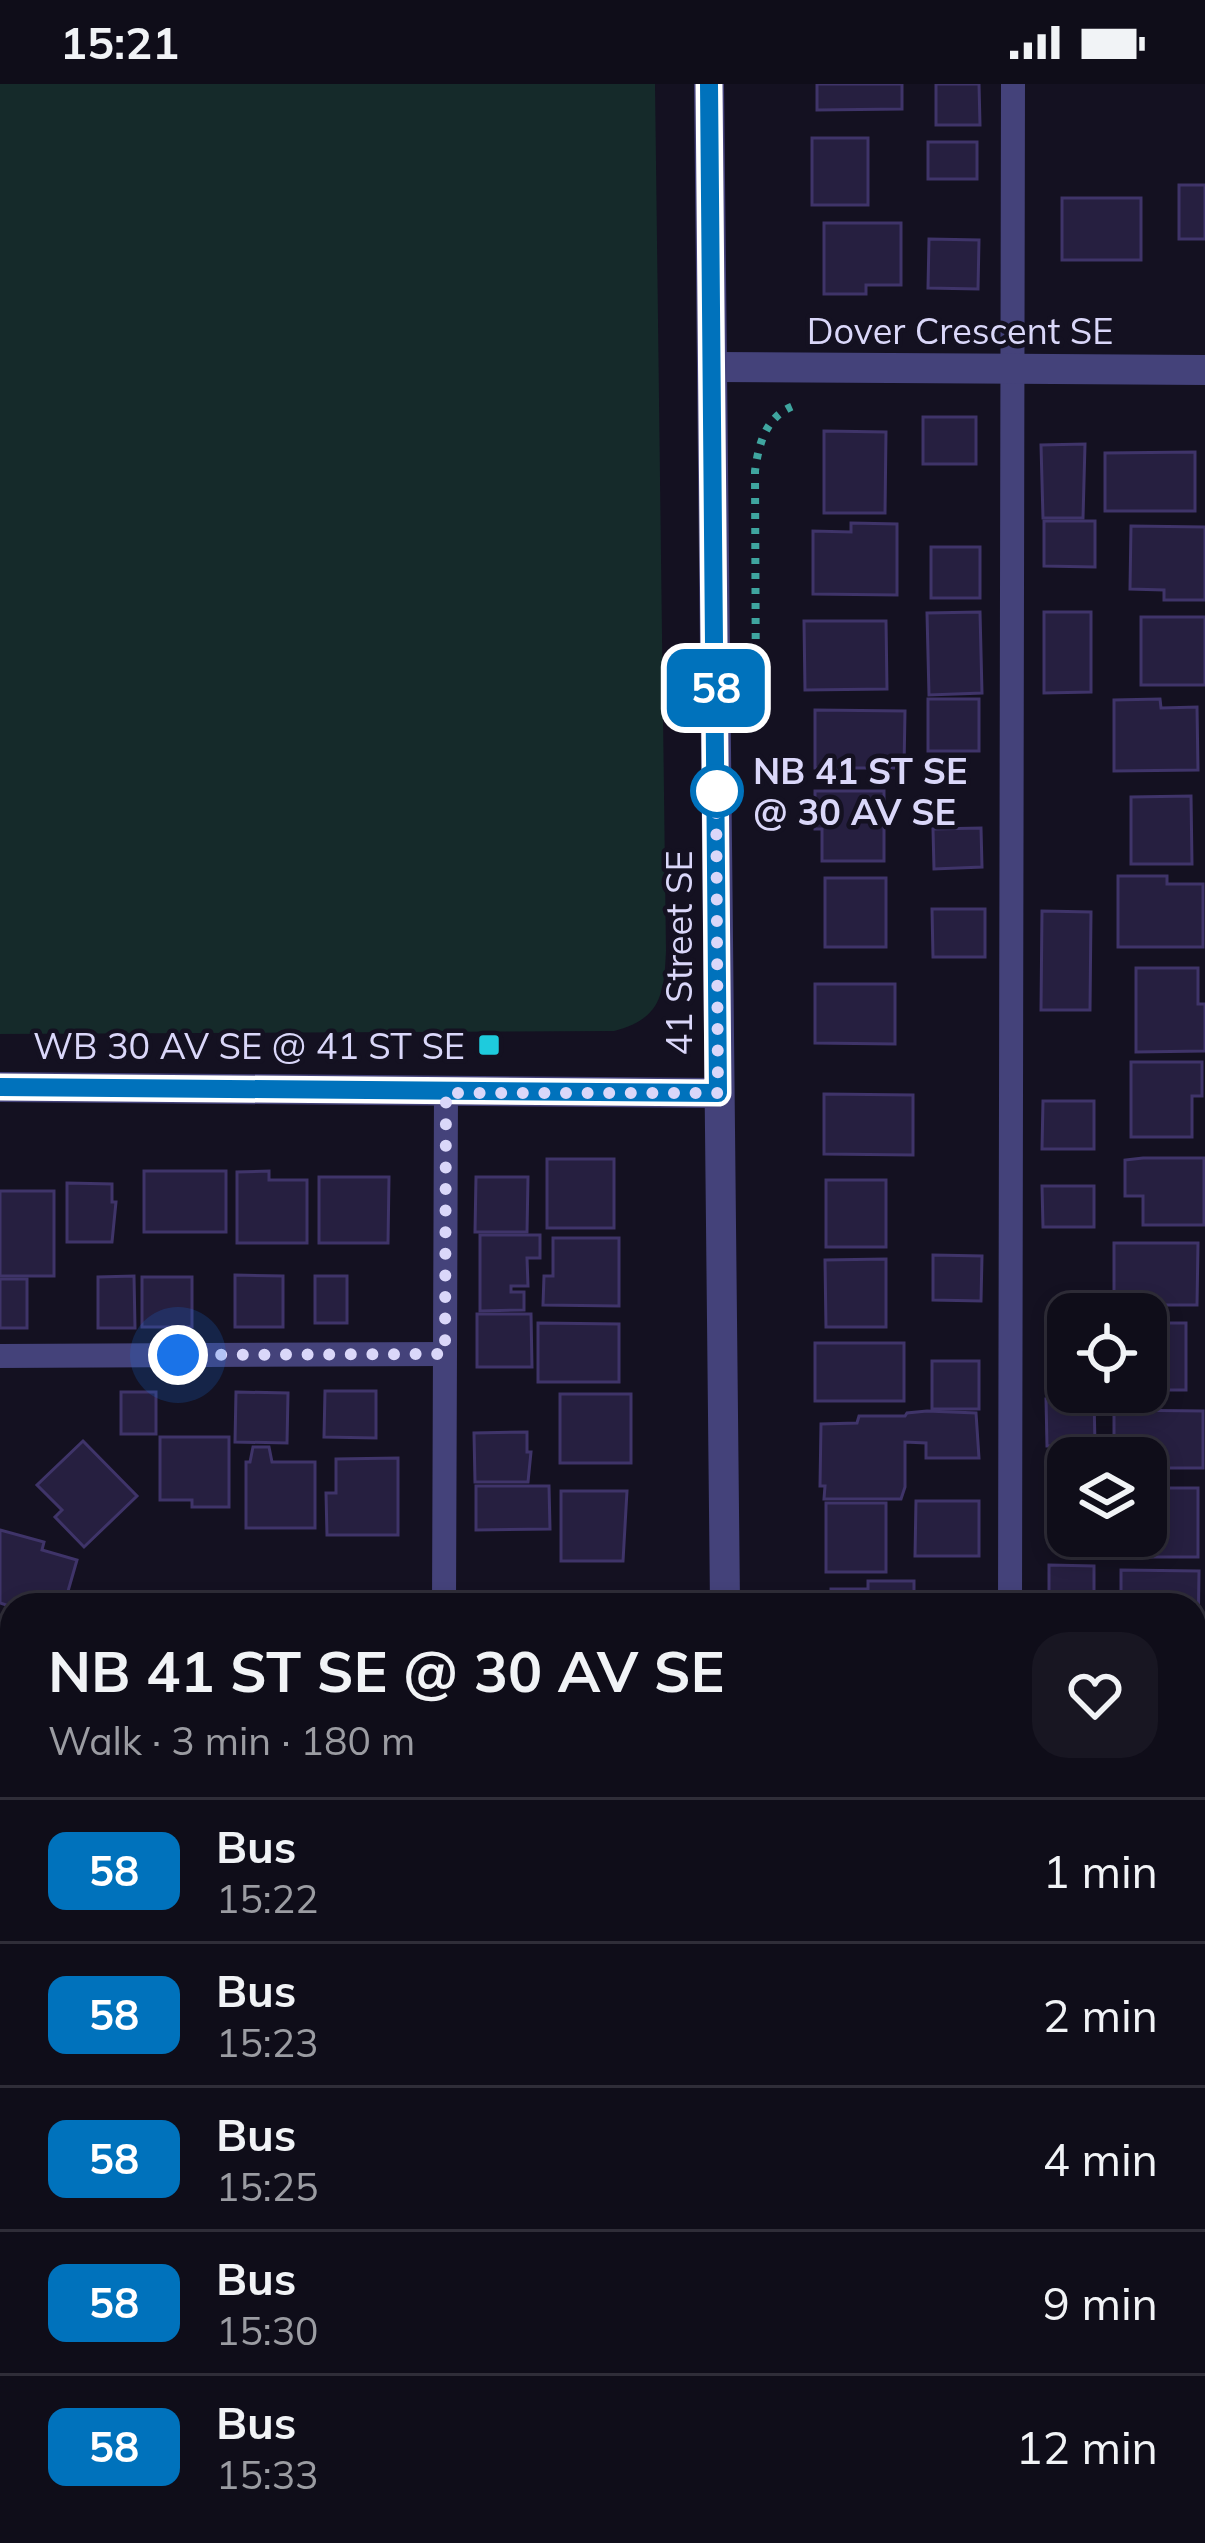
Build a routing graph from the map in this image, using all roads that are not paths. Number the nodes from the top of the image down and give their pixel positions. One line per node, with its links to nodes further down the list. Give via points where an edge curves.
1 (709, 84): 3 (street, 41 Street SE)
2 (1012, 84): 4 (lane)
3 (715, 368): 4 (street, Dover Crescent SE); 8 (street, 41 Street SE)
4 (1010, 370): 5 (street, Dover Crescent SE); 13 (lane)
5 (1205, 370)
6 (0, 1087): 7 (street)
7 (446, 1093): 8 (street); 9 (lane)
8 (718, 1093): 12 (street, 41 Street SE)
9 (445, 1354): 10 (lane); 11 (lane)
10 (0, 1355)
11 (444, 1593)
12 (724, 1593)
13 (1010, 1593)

